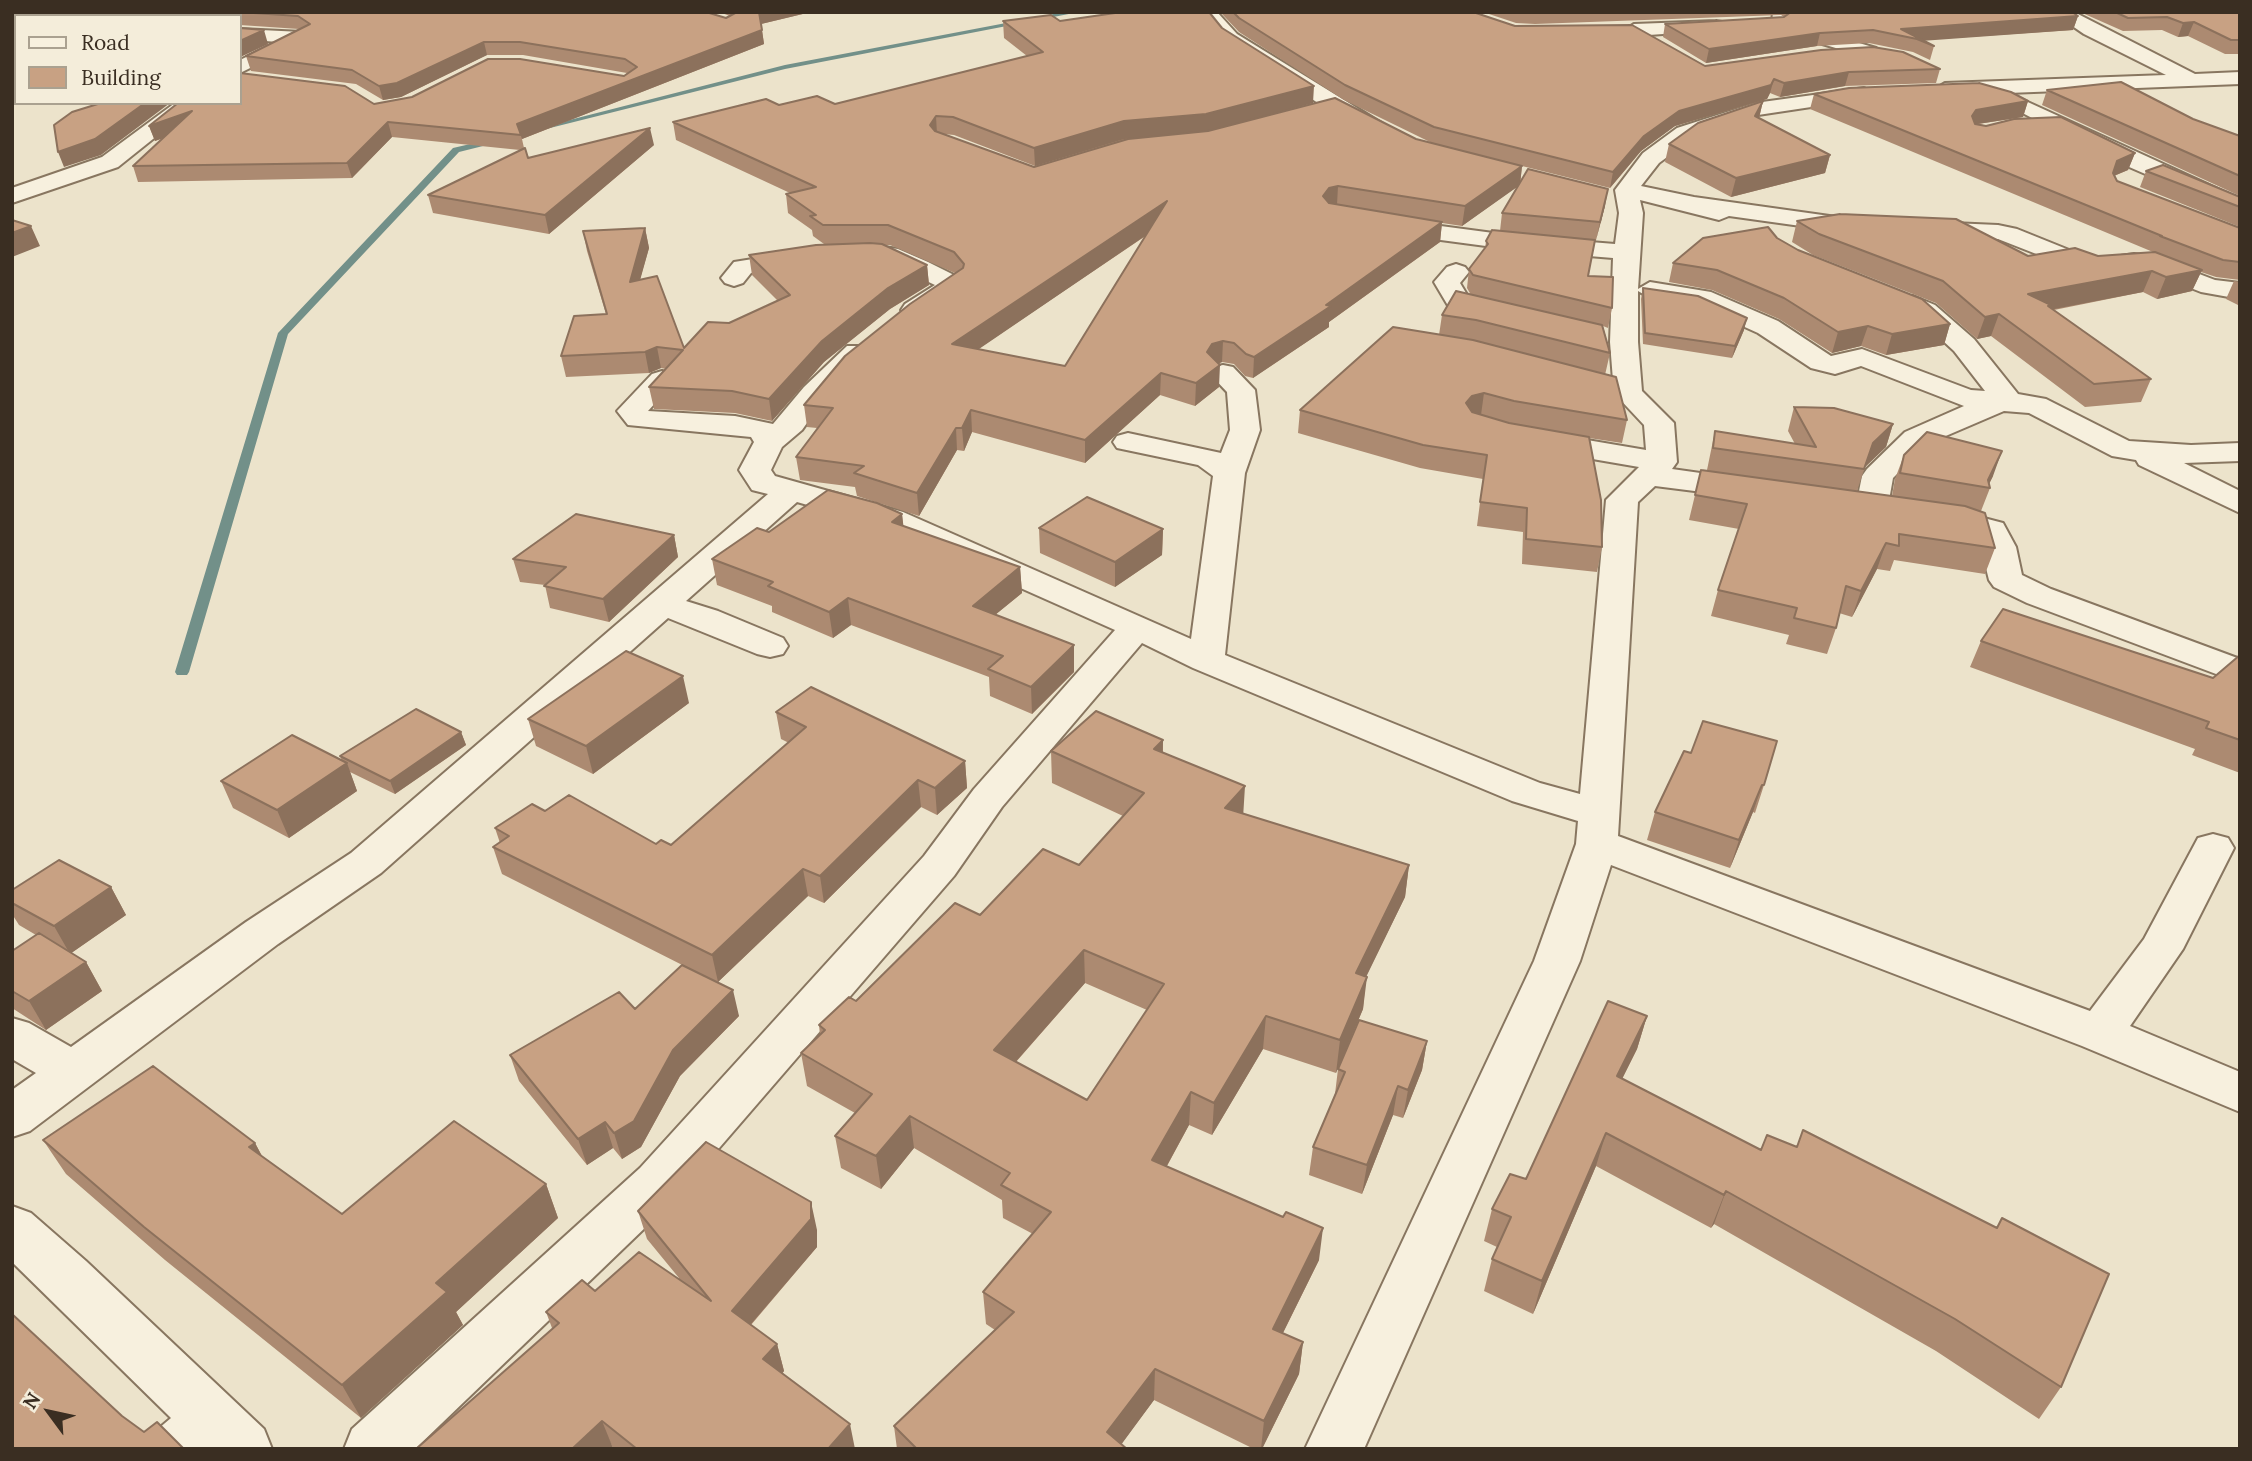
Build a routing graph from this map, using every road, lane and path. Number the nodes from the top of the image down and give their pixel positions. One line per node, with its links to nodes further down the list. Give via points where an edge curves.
1 (1207, 12): 20 (street, via 1230,38)
2 (2061, 12): 15 (street, via 2090,30)
3 (1782, 18): 4 (street); 10 (street, via 1838,46)
4 (1756, 24)
5 (1730, 25): 6 (street)
6 (1634, 30): 7 (street); 9 (street)
7 (1609, 32)
8 (242, 34): 13 (street, via 302,38)
9 (1657, 47)
10 (1869, 52): 11 (street); 12 (street)
11 (1816, 55)
12 (1893, 57)
13 (242, 66)
14 (1941, 72): 17 (street)
15 (2222, 80): 16 (street)
16 (2108, 85): 17 (street); 18 (street)
17 (1972, 88): 22 (street, via 2014,101); 28 (street, via 1845,95 1755,109 1685,133 1651,158)
18 (2145, 101)
19 (185, 105): 27 (street, via 110,162)
20 (1336, 106): 21 (street); 24 (street)
21 (1309, 113)
22 (2059, 124): 23 (street); 25 (street)
23 (2021, 125)
24 (1386, 131)
25 (2159, 172): 26 (street); 30 (street)
26 (2121, 183)
27 (12, 196)
28 (1620, 197): 29 (street); 35 (street, via 1631,213)
29 (1694, 204): 32 (street, via 1829,225); 34 (street, via 1746,222)
30 (2240, 208)
31 (1360, 220): 35 (street, via 1516,243)
32 (1878, 227)
33 (1905, 228): 42 (street, via 1998,232 2090,267 2152,264 2210,288)
34 (1772, 237)
35 (1626, 252): 40 (street)
36 (859, 253): 48 (street, via 889,254 945,279 950,286 836,370 792,424)
37 (832, 255): 39 (street, via 743,267)
38 (1456, 272): 43 (street, via 1447,282 1460,303)
39 (734, 278)
40 (1626, 286): 46 (street, via 1702,298 1768,327 1821,362 1835,366 1862,357 1966,398); 52 (street, via 1611,339 1615,389 1659,423)
41 (1878, 290): 46 (street, via 1926,311 1964,345)
42 (2240, 291)
43 (1523, 319)
44 (1223, 373): 53 (street, via 1241,390 1245,430)
45 (662, 380): 48 (street, via 632,411 638,419 735,425 762,430)
46 (2007, 400): 50 (street, via 2036,405 2123,450); 61 (street, via 1916,438 1878,476 1881,507 1961,520 1991,530 2006,580)
47 (1506, 435): 52 (street)
48 (769, 442): 54 (street, via 755,470 763,483)
49 (1128, 442): 53 (street, via 1208,458)
50 (2136, 451): 51 (street); 56 (street)
51 (2240, 452)
52 (1654, 469): 55 (street); 62 (street, via 1622,500)
53 (1229, 473): 60 (street)
54 (791, 491): 57 (street); 58 (street, via 892,519)
55 (1779, 493)
56 (2240, 503)
57 (660, 604): 59 (street); 66 (street, via 366,863 262,933)
58 (1136, 628): 60 (street); 71 (street, via 988,798 939,866 658,1182)
59 (770, 646)
60 (1206, 660): 62 (street, via 1526,792)
61 (2240, 672)
62 (1598, 829): 64 (street); 72 (street, via 1557,961)
63 (2213, 848): 64 (street, via 2161,949)
64 (2099, 1034): 67 (street)
65 (12, 1036): 66 (street)
66 (74, 1072): 68 (street)
67 (2240, 1093)
68 (12, 1117)
69 (12, 1229): 70 (street, via 67,1278)
70 (211, 1440)
71 (373, 1449)
72 (1334, 1449)

